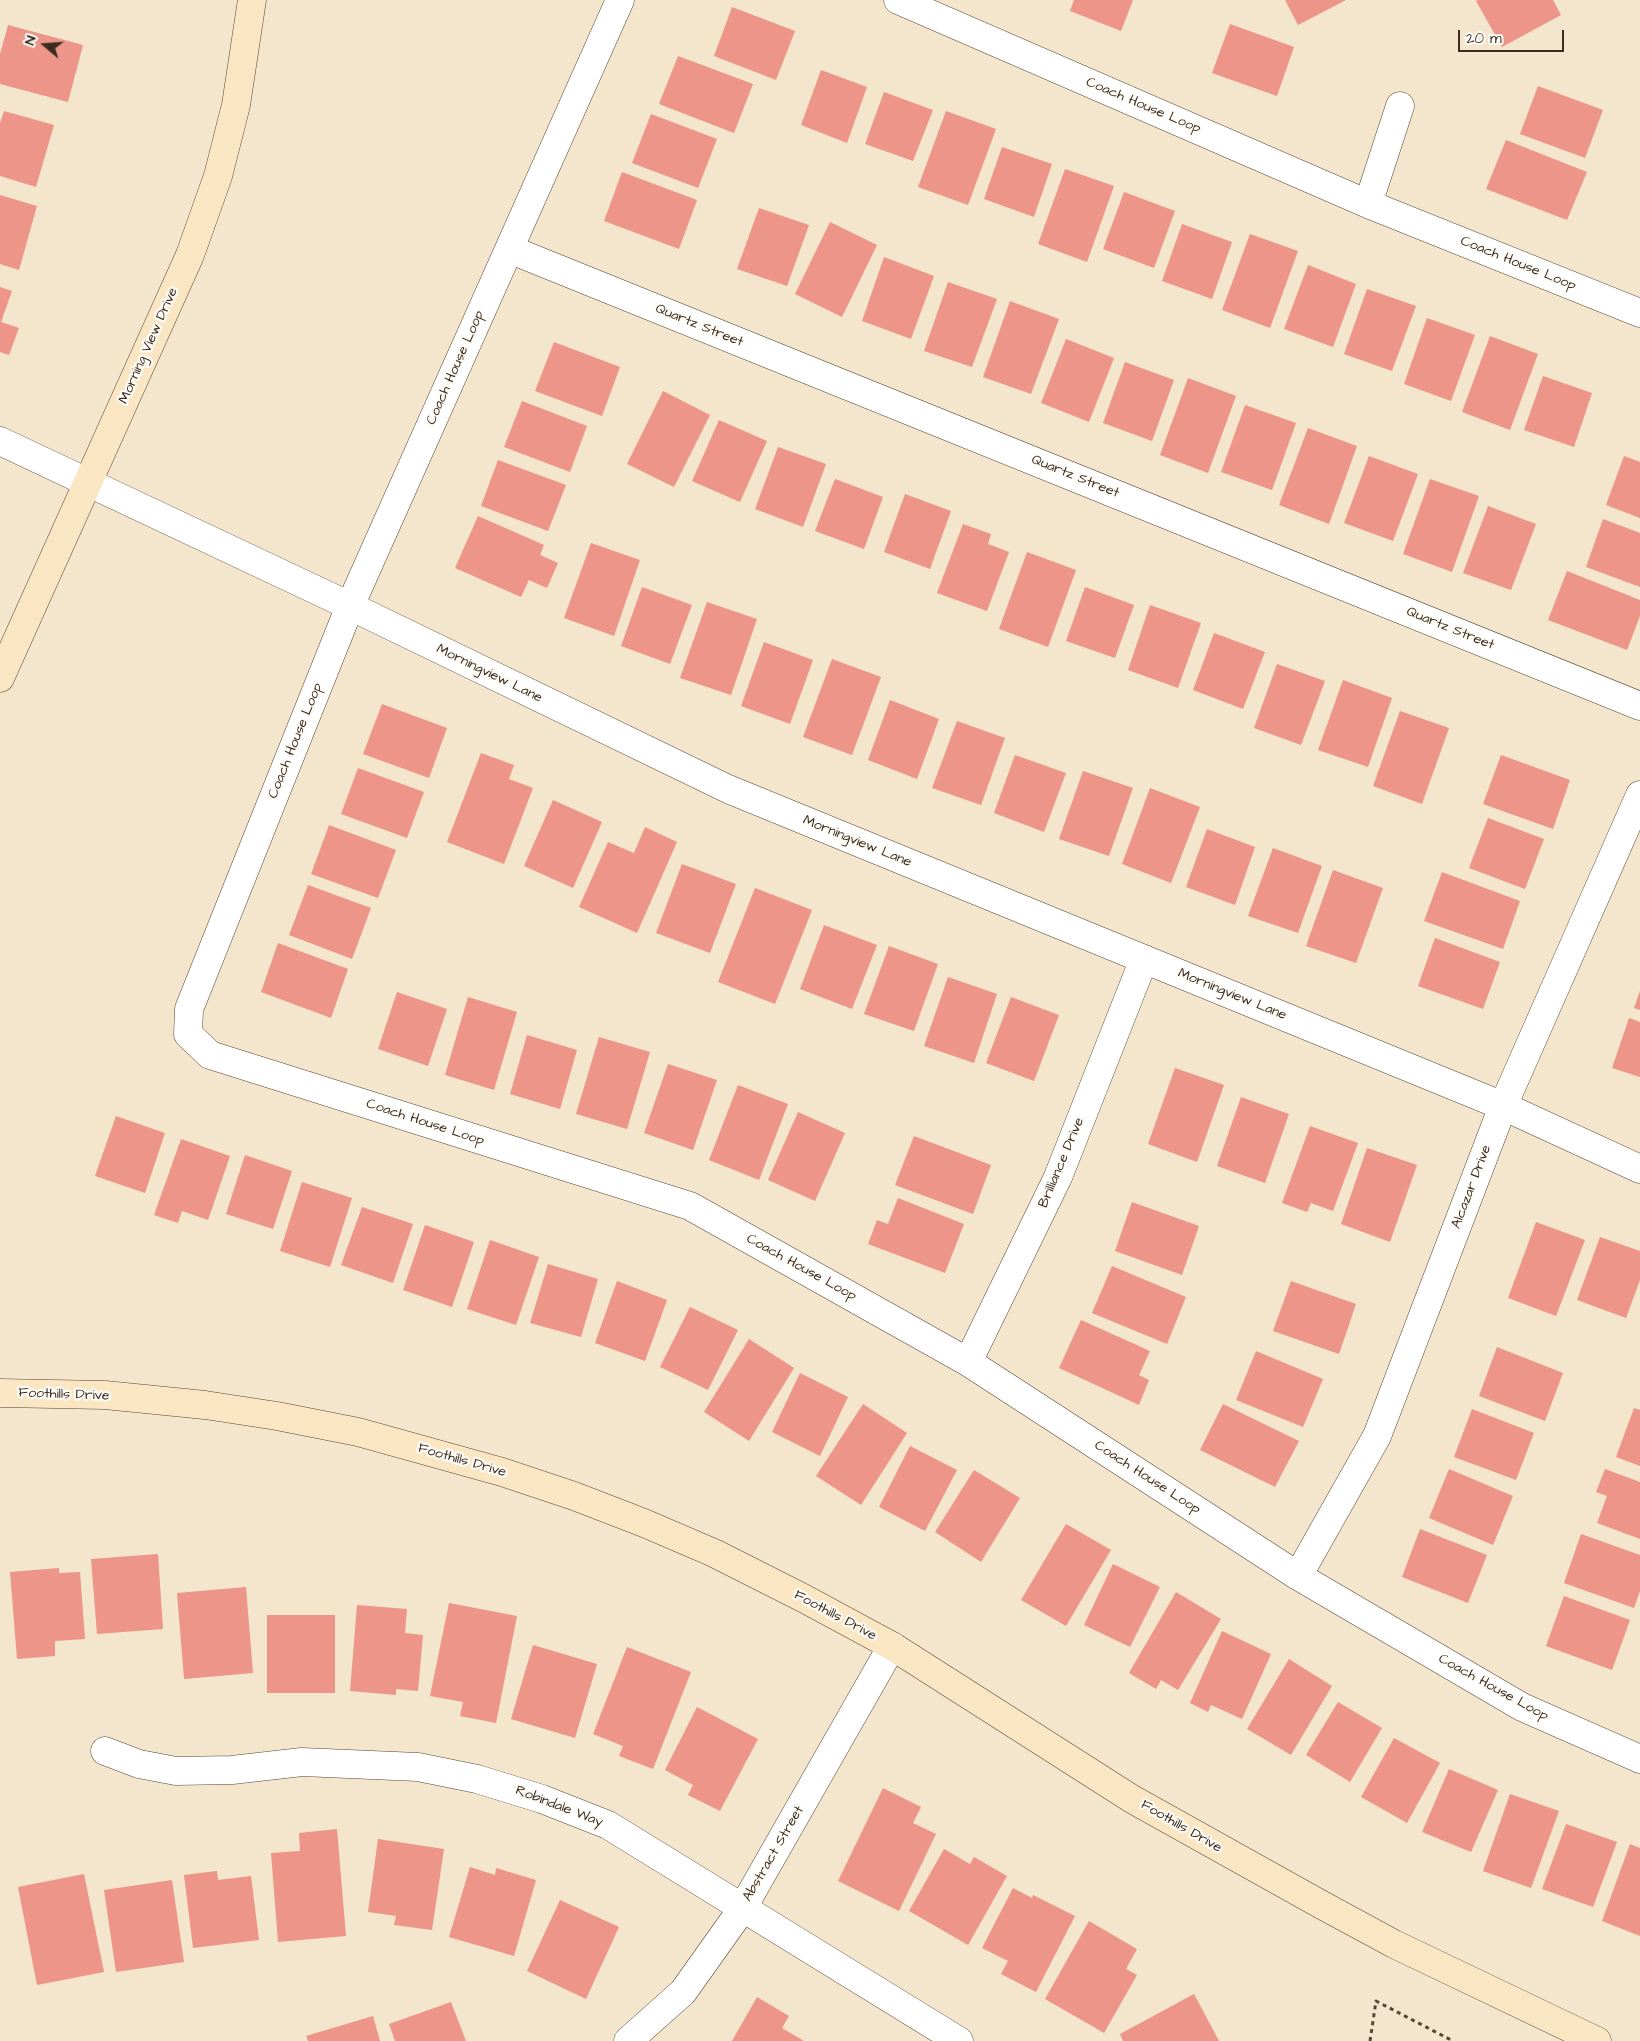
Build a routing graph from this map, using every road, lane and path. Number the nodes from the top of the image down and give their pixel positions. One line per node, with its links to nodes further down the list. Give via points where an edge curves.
1 (252, 0): 9 (street, Morning View Drive, via 236,105 218,176 190,256)
2 (620, 0): 6 (street, Coach House Loop)
3 (912, 3): 5 (street, Coach House Loop)
4 (1400, 106): 5 (street)
5 (1368, 204): 7 (street, Coach House Loop)
6 (510, 249): 10 (street, Coach House Loop); 12 (street, Quartz Street)
7 (1640, 312)
8 (0, 441): 9 (street, Morningview Lane)
9 (90, 482): 10 (street, Morningview Lane); 11 (street, Morning View Drive)
10 (350, 606): 14 (street, Morningview Lane, via 728,789); 17 (street, Coach House Loop, via 189,1009 188,1034 210,1055 690,1206)
11 (0, 678)
12 (1640, 706)
13 (1640, 795): 15 (street, Alcazar Drive)
14 (1144, 959): 15 (street, Morningview Lane); 17 (street, Brilliance Drive, via 1058,1178)
15 (1503, 1106): 16 (street, Morningview Lane); 19 (street, Alcazar Drive, via 1377,1436)
16 (1640, 1169)
17 (968, 1362): 19 (street, Coach House Loop)
18 (0, 1393): 20 (street, Foothills Drive, via 105,1396 205,1405 358,1432 430,1450 574,1496 644,1523 739,1566)
19 (1298, 1576): 22 (street, Coach House Loop, via 1522,1707)
20 (892, 1646): 23 (street, Abstract Street); 28 (street, Foothills Drive, via 1132,1799 1223,1851 1394,1944)
21 (104, 1750): 23 (street, Robindale Way, via 139,1764 176,1771 232,1770 302,1762 418,1767 477,1779 542,1799 608,1826)
22 (1640, 1759)
23 (742, 1909): 24 (street, Abstract Street, via 683,1992); 25 (street, Robindale Way)
24 (628, 2041)
25 (959, 2041)
26 (1370, 2041): 27 (path, via 1376,2002)
27 (1453, 2041)
28 (1598, 2041)

